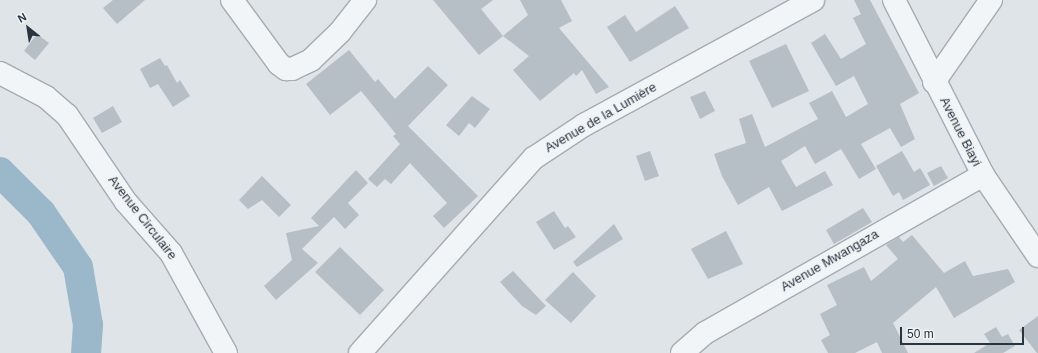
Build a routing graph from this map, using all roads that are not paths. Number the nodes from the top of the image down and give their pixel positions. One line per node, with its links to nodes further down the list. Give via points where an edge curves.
1 (232, 0): 2 (street, via 279,64 286,69 292,69 311,60 340,32)
2 (365, 0)
3 (813, 0): 11 (street, Avenue de la Lumière, via 584,125 534,158)
4 (894, 0): 7 (street, Avenue Biayi)
5 (991, 0): 7 (street)
6 (0, 73): 10 (street, Avenue Circulaire, via 46,97 67,115 126,202 171,253)
7 (934, 82): 8 (street, Avenue Biayi)
8 (982, 175): 9 (street, Avenue Biayi); 12 (street, Avenue Mwangaza, via 705,333)
9 (1038, 256)
10 (226, 353)
11 (360, 353)
12 (682, 353)

